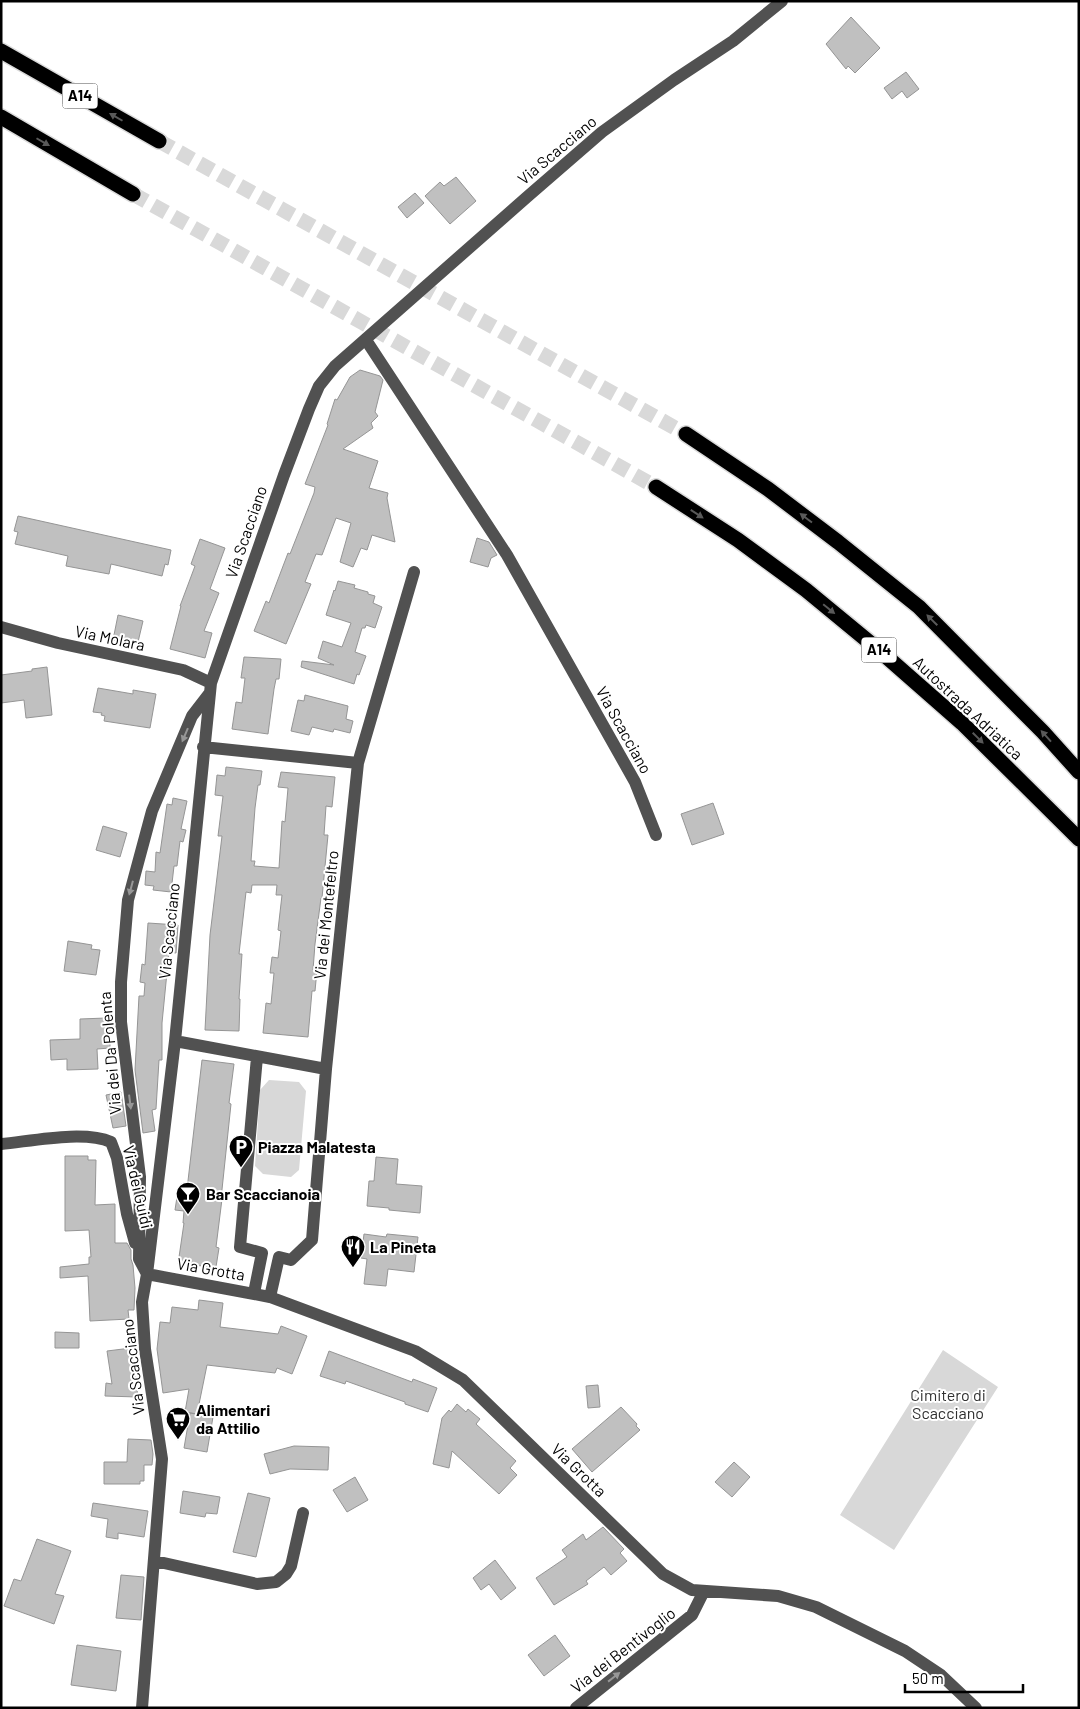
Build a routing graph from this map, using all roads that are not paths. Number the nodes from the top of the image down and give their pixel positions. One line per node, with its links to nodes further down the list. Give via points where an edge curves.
1 (782, 1): 6 (street, Via Scacciano, via 733,41 602,132)
2 (1, 51): 4 (highway, A14, one-way to 2)
3 (1, 117): 5 (highway, one-way to 5)
4 (158, 141)
5 (133, 194)
6 (366, 340): 11 (street, Via Scacciano, via 335,366 319,386 284,474); 15 (street, Via Scacciano, via 507,555 635,782)
7 (686, 434): 14 (highway, Autostrada Adriatica, one-way to 7, via 919,607 768,489)
8 (656, 487): 16 (highway, Autostrada Adriatica / A14, one-way to 16, via 738,540 880,651 962,722)
9 (414, 572): 13 (street, Via dei Montefeltro)
10 (1, 627): 11 (street, Via Molara, via 183,670)
11 (210, 688): 12 (street, Via Scacciano); 21 (street, Via dei Da Polenta, one-way to 21, via 192,716 152,811 128,900 120,982 120,1022 140,1176)
12 (204, 747): 13 (street); 17 (street, Via Scacciano)
13 (358, 763): 19 (street, Via dei Montefeltro)
14 (1079, 772)
15 (656, 835)
16 (1079, 839)
17 (174, 1041): 18 (street); 22 (street, Via Scacciano)
18 (258, 1057): 19 (street); 23 (street, via 240,1247 262,1253)
19 (326, 1069): 24 (street, via 312,1240 291,1260 278,1257)
20 (1, 1144): 21 (street, Via dei Guidi, via 78,1137 102,1138 111,1142)
21 (139, 1259): 22 (street, Via dei Da Polenta)
22 (147, 1274): 23 (street, Via Grotta); 26 (street, Via Scacciano, via 142,1302 145,1349 162,1459)
23 (254, 1294): 24 (street, Via Grotta)
24 (270, 1297): 27 (street, Via Grotta, via 415,1351 463,1380 663,1574 692,1590)
25 (303, 1513): 26 (street, via 291,1566 276,1582 258,1584)
26 (155, 1561): 28 (street, Via Scacciano)
27 (704, 1591): 29 (street, Via dei Bentivoglio, one-way to 27, via 692,1616); 30 (street, Via Grotta, via 778,1596 816,1607 905,1651 941,1675)
28 (142, 1708)
29 (576, 1708)
30 (976, 1708)

